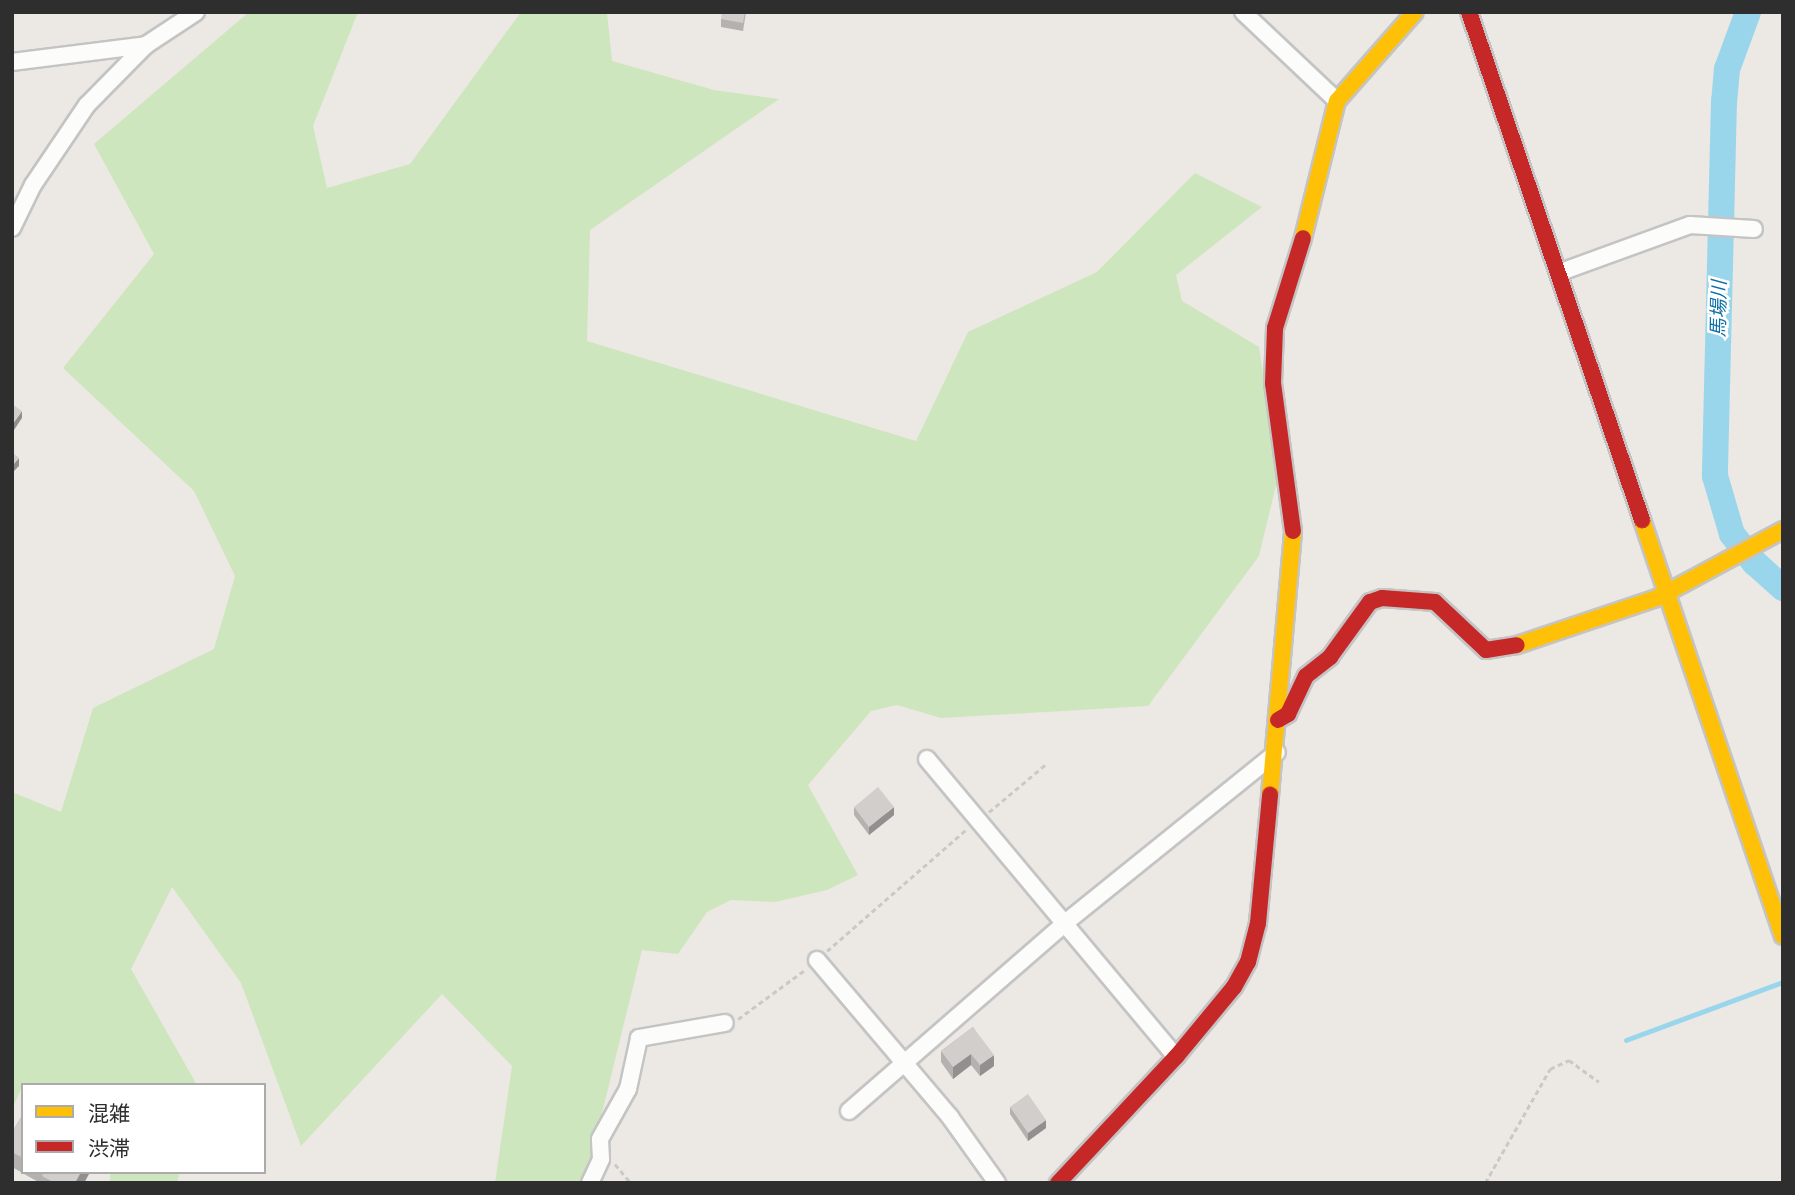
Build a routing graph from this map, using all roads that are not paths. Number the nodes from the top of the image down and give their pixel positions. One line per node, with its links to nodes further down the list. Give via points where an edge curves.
1 (196, 12): 5 (street)
2 (1243, 12): 8 (street)
3 (1415, 12): 8 (street)
4 (1469, 12): 11 (street)
5 (174, 18): 6 (street)
6 (146, 45): 7 (street); 9 (street, via 66,133)
7 (12, 62)
8 (1337, 101): 14 (street, via 1275,327 1273,383 1294,519)
9 (12, 228)
10 (1755, 229): 11 (street, via 1690,225)
11 (1558, 273): 13 (street)
12 (1783, 530): 13 (street)
13 (1666, 590): 14 (street, via 1657,598 1500,651 1486,650 1435,602 1382,598 1370,602 1330,657 1306,676 1288,714); 18 (street)
14 (1278, 720): 15 (street)
15 (1277, 752): 17 (street); 21 (street, via 1258,923 1248,962 1234,988)
16 (927, 759): 17 (street)
17 (1065, 923): 21 (street); 22 (street)
18 (1783, 936)
19 (817, 960): 22 (street)
20 (725, 1023): 24 (street, via 639,1038 628,1089 600,1139 601,1155)
21 (1176, 1057): 26 (street)
22 (905, 1062): 23 (street); 25 (street)
23 (849, 1111)
24 (590, 1183)
25 (997, 1183)
26 (1058, 1183)

